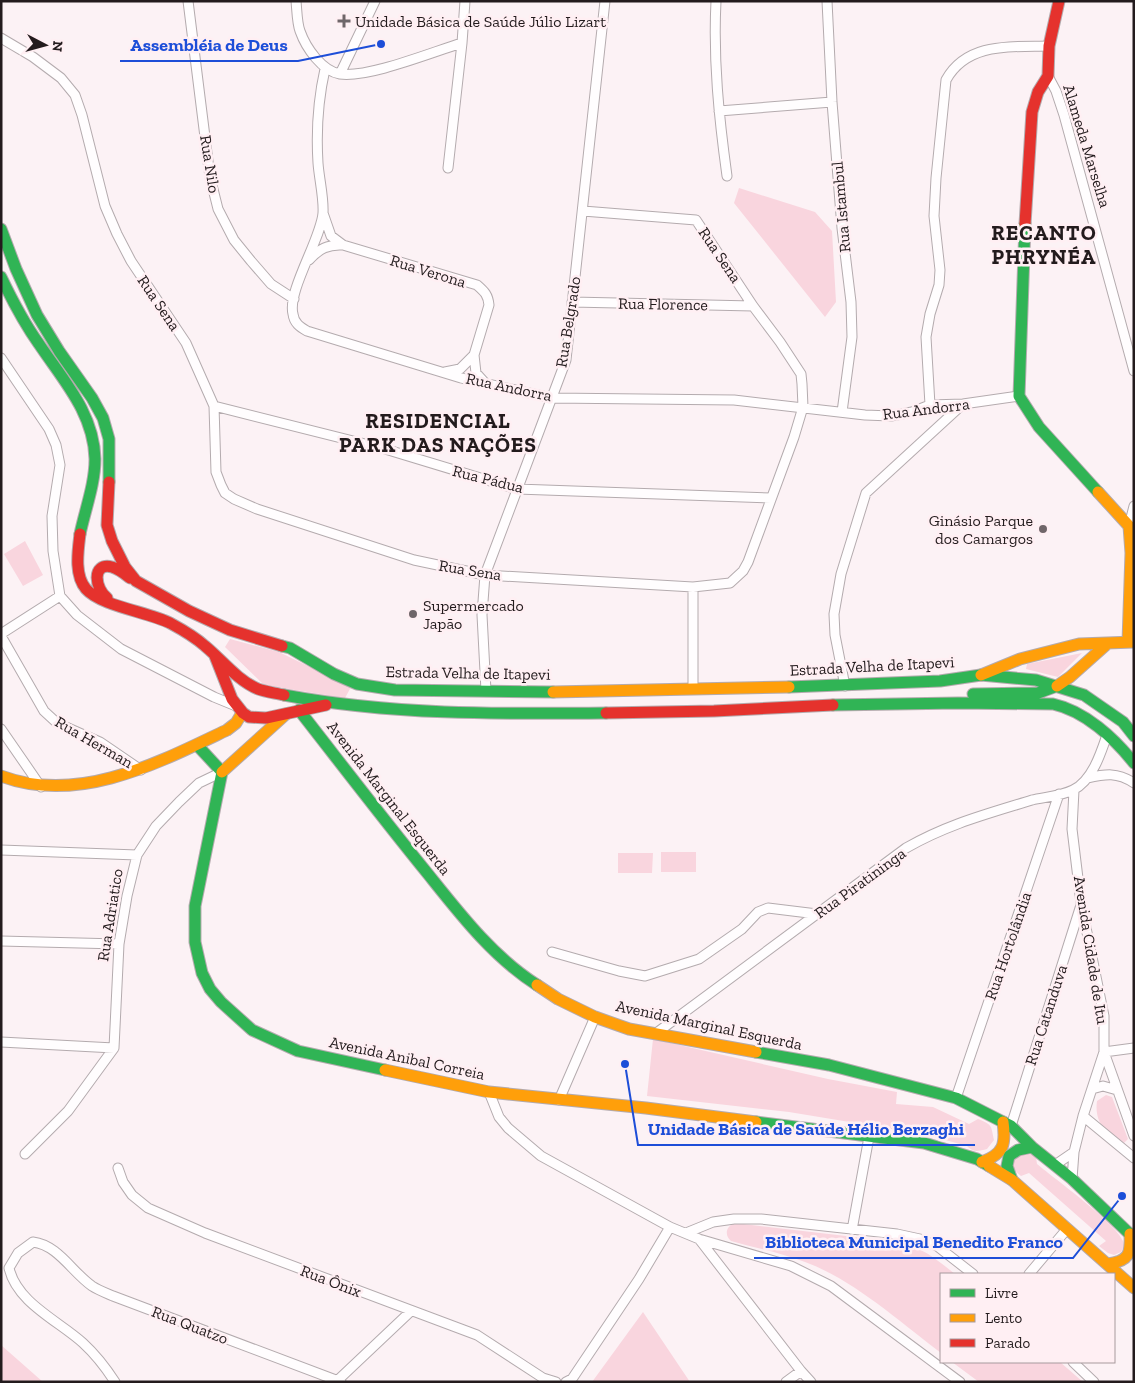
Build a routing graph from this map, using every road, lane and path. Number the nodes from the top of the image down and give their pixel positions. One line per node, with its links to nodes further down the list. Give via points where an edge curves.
1 (188, 1): 26 (street, Rua Nilo, via 210,177 218,209 234,240 251,261 271,284)
2 (296, 1): 12 (street, via 300,31)
3 (375, 1): 13 (street)
4 (465, 1): 10 (street)
5 (605, 1): 19 (street, Rua Belgrado)
6 (827, 1): 15 (street, Rua Istambul)
7 (1060, 1): 11 (main road)
8 (716, 2): 16 (street)
9 (1, 38): 38 (street, Rua Sena, via 61,78 76,95 105,206 117,234 131,261 186,343)
10 (462, 43): 13 (street, via 372,72); 17 (street)
11 (1048, 46): 14 (main road); 37 (street, via 985,50 962,61 946,80 934,216 939,285 926,338)
12 (325, 69): 13 (street); 20 (street, Rua Andorra, via 317,138)
13 (340, 74)
14 (1048, 76): 31 (street, Alameda Marselha, via 1064,115); 34 (main road, via 1038,92 1032,112)
15 (832, 102): 16 (street); 40 (street, Rua Istambul, via 851,302 852,338)
16 (719, 111): 18 (street)
17 (448, 168)
18 (727, 176)
19 (583, 211): 27 (street, Rua Belgrado); 28 (street, Rua Sena, via 696,220)
20 (323, 213): 23 (street, via 331,236); 24 (street, Rua Andorra)
21 (1, 228): 22 (main road, Estrada Velha de Itapevi)
22 (4, 245): 46 (main road, Estrada Velha de Itapevi, via 37,315 103,418 109,439 107,525 118,555)
23 (343, 245): 24 (street, via 318,251); 29 (street, Rua Verona, via 477,285 485,292 490,305)
24 (305, 265): 26 (street, Rua Andorra)
25 (1, 277): 49 (main road, via 19,314 77,397 89,420 95,461 79,547 78,571 83,586 91,594)
26 (294, 299): 32 (street, Rua Andorra, via 292,314 297,325 307,331)
27 (572, 302): 28 (street, Rua Florence); 35 (street, Rua Belgrado, via 566,360)
28 (754, 306): 39 (street, Rua Sena, via 800,374)
29 (474, 355): 32 (street, via 460,369); 33 (street, via 476,373)
30 (1, 358): 48 (street, via 49,429 56,445 60,465 52,516)
31 (1134, 371)
32 (443, 372): 33 (street, Rua Andorra)
33 (486, 384): 35 (street, Rua Andorra)
34 (1019, 396): 36 (street, Rua Andorra); 44 (main road, via 1039,427)
35 (552, 398): 39 (street, Rua Andorra, via 734,400); 41 (street, Rua Belgrado)
36 (963, 404): 37 (street, Rua Andorra); 55 (street, via 866,493 841,574 834,614)
37 (930, 405): 40 (street, Rua Andorra, via 891,416)
38 (214, 406): 41 (street, Rua Pádua); 45 (street, Rua Sena, via 216,472 220,485 234,499 414,560)
39 (803, 407): 40 (street, Rua Andorra); 42 (street, Rua Sena)
40 (842, 412)
41 (517, 489): 42 (street, Rua Pádua); 45 (street, Rua Belgrado)
42 (771, 498): 47 (street, Rua Sena, via 742,571 730,583)
43 (1134, 506): 44 (street)
44 (1129, 526): 51 (main road, via 1132,553)
45 (485, 576): 47 (street, Rua Sena); 58 (street, Rua Belgrado, via 482,615)
46 (136, 581): 49 (main road, via 111,567 100,570 97,575 99,592); 58 (main road, Estrada Velha de Itapevi, via 189,611 230,630 290,648 357,684 395,690)
47 (693, 587): 57 (street)
48 (60, 596): 50 (street); 61 (street, via 77,615 121,650)
49 (113, 603): 53 (main road, via 174,625)
50 (1, 635): 69 (street, Rua Herman, via 44,711 57,723 100,742)
51 (1131, 642): 52 (main road)
52 (1108, 643): 54 (main road, via 1078,644 1020,659); 56 (main road)
53 (214, 652): 60 (main road, via 238,676 259,689); 61 (main road, via 229,693)
54 (981, 675): 55 (main road, Estrada Velha de Itapevi, via 940,681); 56 (main road, Estrada Velha de Itapevi, via 1036,680)
55 (845, 686): 57 (main road, Estrada Velha de Itapevi)
56 (1057, 686): 59 (main road, via 1025,694 950,694); 66 (main road, Estrada Velha de Itapevi, via 1084,695 1123,722)
57 (694, 689): 58 (main road, Estrada Velha de Itapevi)
58 (486, 690)
59 (934, 701): 60 (main road, via 501,715 396,711); 65 (main road, via 1044,704 1065,708)
60 (334, 704): 62 (main road)
61 (239, 709): 63 (main road, via 249,718); 67 (main road, via 236,723)
62 (299, 710): 63 (main road); 84 (main road, Avenida Marginal Esquerda, via 407,849 492,948 532,982 558,999)
63 (286, 714): 70 (main road, Rua Adriatico)
64 (1, 730): 74 (street)
65 (1107, 735): 68 (main road); 72 (street, Rua Piratininga)
66 (1134, 736)
67 (198, 745): 69 (main road); 70 (main road)
68 (1134, 762)
69 (141, 770): 74 (main road, via 86,783)
70 (222, 772): 78 (street, Rua Adriatico, via 199,783 179,802 156,826); 92 (main road, Avenida Anibal Correia, via 194,918 202,974 210,989 252,1030 298,1051)
71 (1, 776): 74 (main road)
72 (1087, 778): 73 (street, via 1120,775); 75 (street, Rua Piratininga)
73 (1134, 783)
74 (41, 787)
75 (1074, 790): 76 (street, Rua Piratininga); 79 (street, Avenida Cidade de Itu, via 1072,829)
76 (1059, 794): 80 (street, Rua Piratininga, via 958,823 926,837 906,848); 93 (street, Rua Hortolândia)
77 (1, 850): 78 (street)
78 (137, 855): 82 (street, Rua Adriatico)
79 (1081, 904): 89 (street, Avenida Cidade de Itu, via 1104,1016); 96 (street, Rua Catanduva)
80 (817, 914): 83 (street, via 768,908 758,912 742,929 699,959 645,976); 85 (street, Rua Piratininga)
81 (1, 941): 82 (street)
82 (119, 944): 87 (street, Rua Adriatico)
83 (552, 952)
84 (595, 1016): 85 (main road, Avenida Marginal Esquerda, via 629,1029); 94 (street)
85 (655, 1034): 93 (main road, Avenida Marginal Esquerda, via 829,1065)
86 (1, 1042): 87 (street)
87 (114, 1048): 101 (street, via 68,1111)
88 (1134, 1048): 89 (street)
89 (1104, 1052): 90 (street); 91 (street, Avenida Cidade de Itu)
90 (1092, 1089): 91 (street, via 1103,1086); 95 (street)
91 (1117, 1090): 97 (street, Avenida Cidade de Itu)
92 (489, 1092): 94 (main road); 108 (street, Avenida Anibal Correia, via 508,1128 541,1156)
93 (956, 1098): 96 (main road, Avenida Marginal Esquerda)
94 (559, 1100): 98 (main road)
95 (1083, 1116): 100 (street); 102 (street)
96 (1007, 1124): 99 (main road, Avenida Marginal Esquerda); 103 (main road, via 1004,1146 999,1154)
97 (1134, 1136)
98 (869, 1137): 103 (main road, via 924,1143); 110 (street)
99 (1032, 1146): 104 (main road, Avenida Marginal Esquerda); 107 (main road, via 1010,1153 1006,1162)
100 (1074, 1152): 104 (street); 106 (street)
101 (25, 1154)
102 (1134, 1158)
103 (982, 1162): 107 (main road)
104 (1055, 1165): 106 (main road, Avenida Marginal Esquerda)
105 (118, 1168): 118 (street, Rua Ônix, via 132,1195 148,1208 204,1233)
106 (1072, 1178): 112 (main road, Avenida Marginal Esquerda)
107 (1012, 1180): 109 (main road)
108 (670, 1227): 111 (street, Avenida Anibal Correia); 124 (street, via 616,1314 572,1379)
109 (1067, 1229): 114 (main road); 116 (street)
110 (852, 1230): 111 (street, via 734,1218); 115 (street, via 920,1239 937,1246)
111 (686, 1233): 113 (street, Avenida Anibal Correia)
112 (1132, 1236): 114 (main road, via 1130,1253 1120,1263)
113 (699, 1239): 120 (street); 127 (street, Avenida Anibal Correia, via 791,1266 831,1286)
114 (1108, 1264): 117 (main road)
115 (972, 1273)
116 (1030, 1273)
117 (1134, 1288)
118 (411, 1311): 121 (street); 123 (street, Rua Ônix, via 477,1335 544,1378)
119 (1074, 1363): 128 (street)
120 (801, 1371): 125 (street); 126 (street)
121 (340, 1381): 122 (street, Rua Quatzo, via 113,1296 92,1286 52,1248 33,1242 18,1253 9,1268 16,1286 36,1307 84,1344)
122 (115, 1382)
123 (556, 1382)
124 (566, 1382)
125 (786, 1382)
126 (811, 1382)
127 (960, 1382)
128 (1094, 1382)

